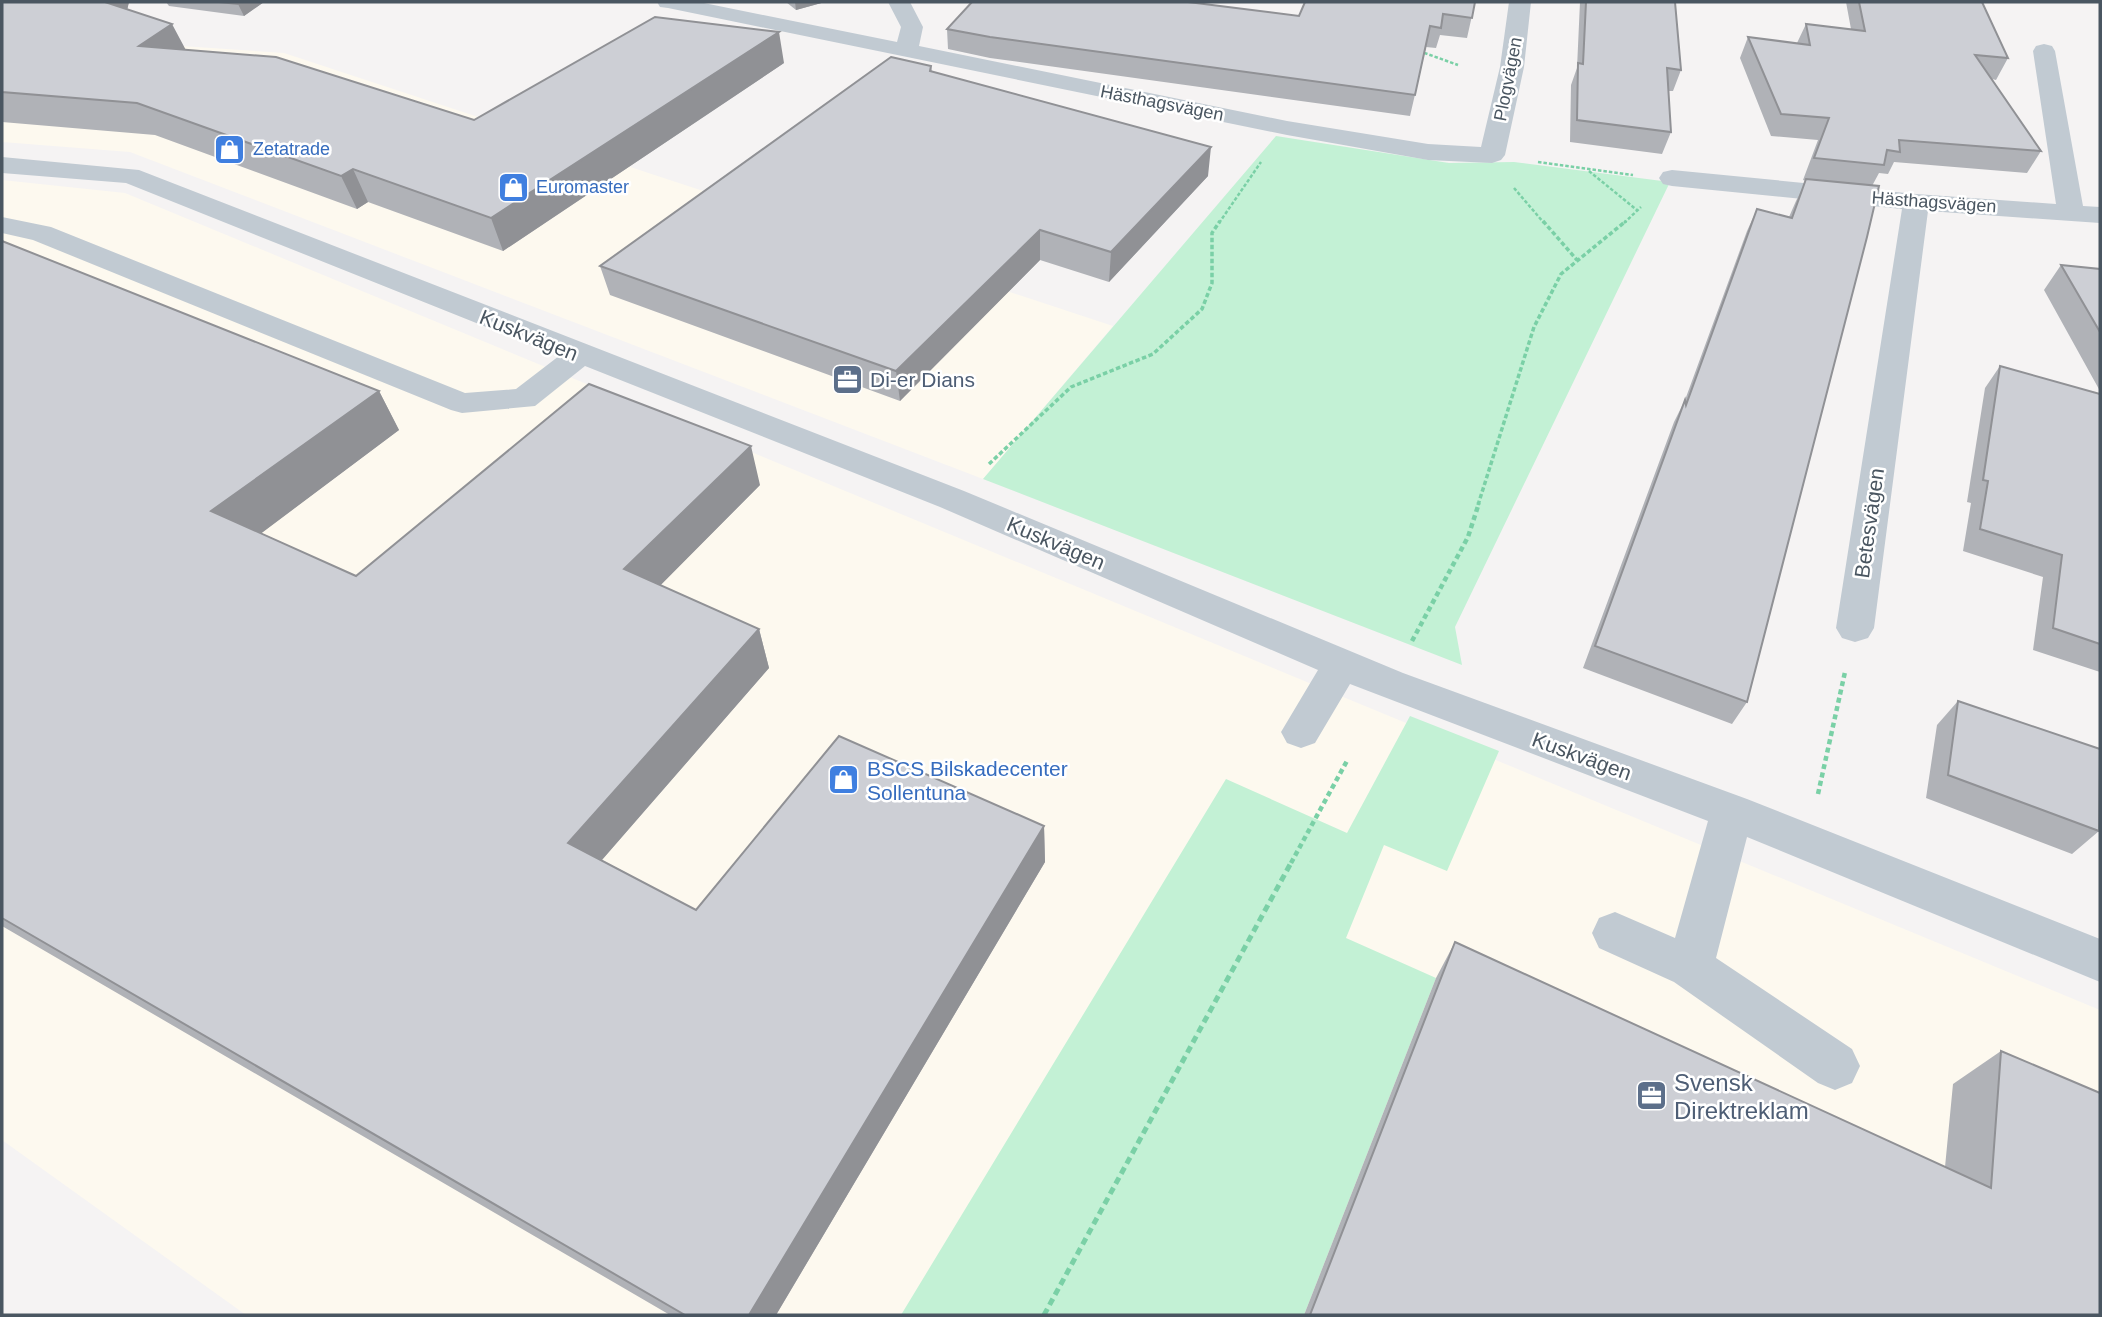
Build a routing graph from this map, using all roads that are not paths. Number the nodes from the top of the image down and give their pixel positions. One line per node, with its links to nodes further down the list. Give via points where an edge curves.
1 (668, 2): 5 (street, Hästhagsvägen)
2 (899, 2): 5 (street, via 912,27)
3 (1520, 2): 6 (street, Plogvägen, via 1512,67)
4 (2044, 51): 10 (street)
5 (906, 52): 6 (street, Hästhagsvägen, via 1287,128 1428,152)
6 (1492, 155)
7 (2, 165): 13 (street, Kuskvägen, via 130,176)
8 (1672, 178): 9 (street, Hästhagsvägen)
9 (1916, 202): 10 (street, Hästhagsvägen); 14 (street, Betesvägen)
10 (2071, 213): 11 (street, Hästhagsvägen)
11 (2100, 215)
12 (2, 225): 13 (street, via 41,233 462,402 524,399)
13 (580, 355): 15 (street, Kuskvägen, via 952,499)
14 (1855, 628)
15 (1342, 663): 16 (street); 17 (street, Kuskvägen)
16 (1301, 732)
17 (1732, 812): 19 (street, Kuskvägen); 20 (street)
18 (1615, 933): 20 (street)
19 (2100, 961)
20 (1690, 967): 21 (street)
21 (1835, 1066)

